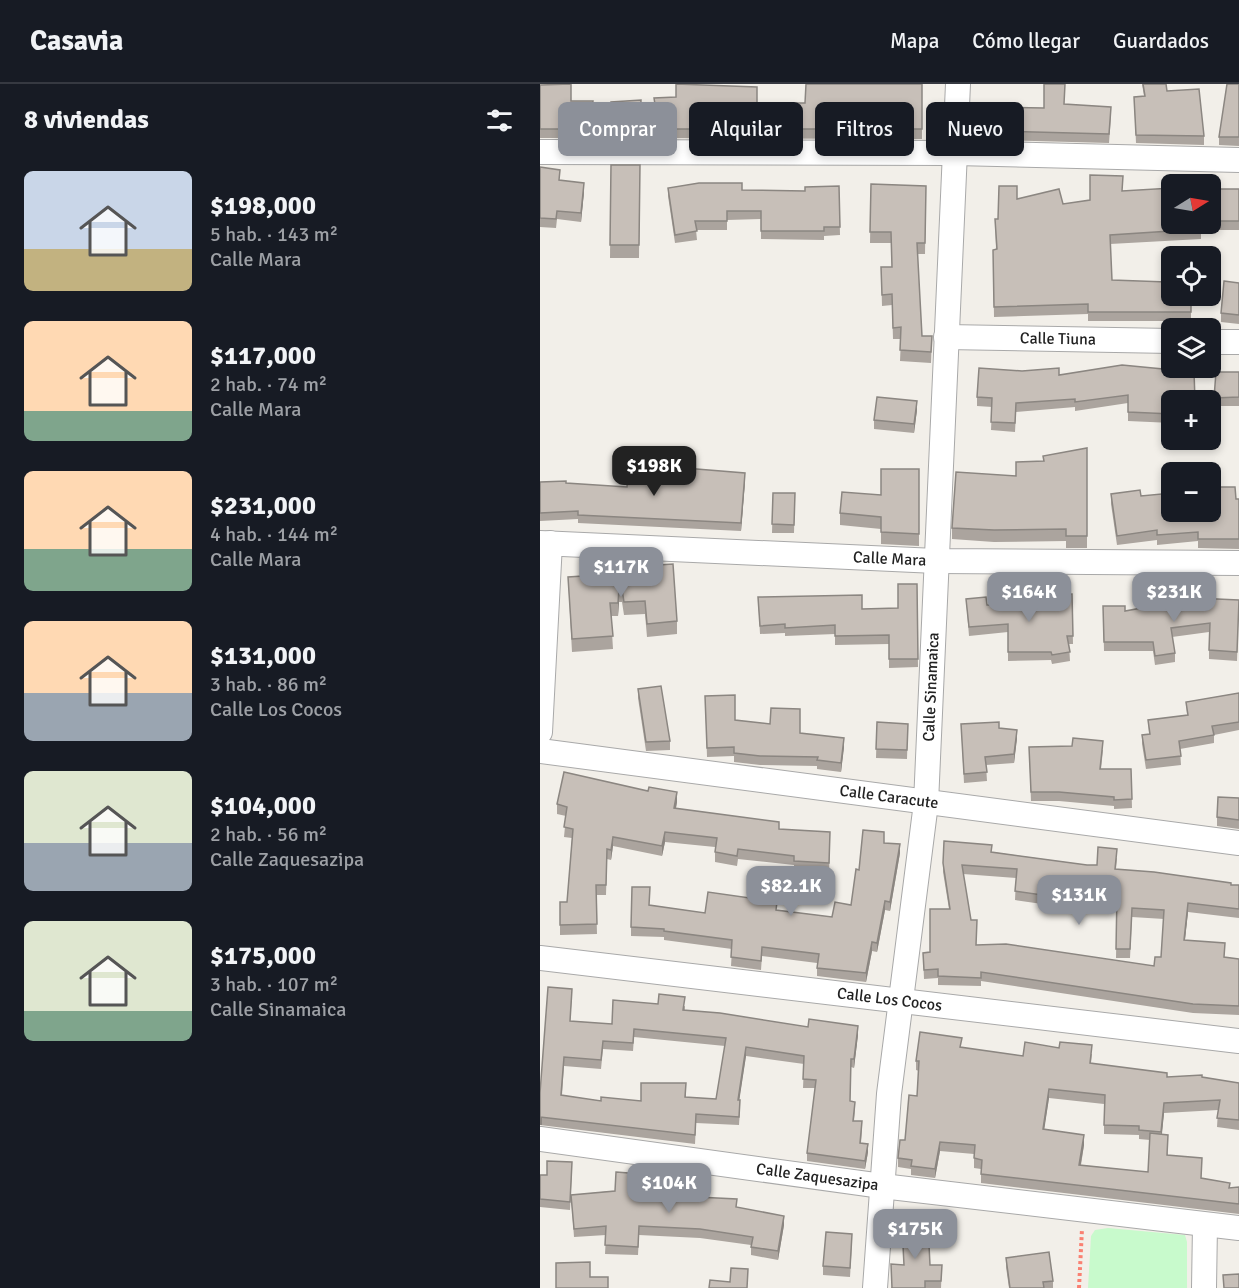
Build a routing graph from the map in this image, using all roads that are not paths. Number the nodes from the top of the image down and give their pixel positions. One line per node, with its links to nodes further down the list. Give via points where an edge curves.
1 (958, 84): 2 (street, Calle Sinamaica)
2 (957, 102)
3 (540, 152): 4 (street)
4 (926, 153)
5 (1024, 155): 7 (street)
6 (955, 156): 8 (street, Calle Sinamaica)
7 (1239, 160)
8 (946, 337): 9 (street, Calle Tiuna); 13 (street, Calle Sinamaica)
9 (1161, 341)
10 (1221, 342): 11 (street)
11 (1239, 342)
12 (545, 543): 13 (street, Calle Mara); 15 (street)
13 (936, 561): 14 (street, Calle Mara); 17 (street, Calle Sinamaica)
14 (1239, 563)
15 (540, 732)
16 (540, 751): 17 (street, Calle Caracute)
17 (926, 803): 18 (street, Calle Caracute); 20 (street, Calle Sinamaica)
18 (1239, 843)
19 (540, 958): 20 (street, Calle Los Cocos)
20 (901, 1001): 21 (street, Calle Los Cocos); 23 (street, Calle Sinamaica)
21 (1239, 1041)
22 (540, 1139): 23 (street, Calle Zaquesazipa)
23 (882, 1186): 24 (street, Calle Zaquesazipa); 26 (street, Calle Sinamaica)
24 (1205, 1224): 25 (street, Calle Zaquesazipa); 27 (street)
25 (1239, 1228)
26 (875, 1288)
27 (1204, 1288)

